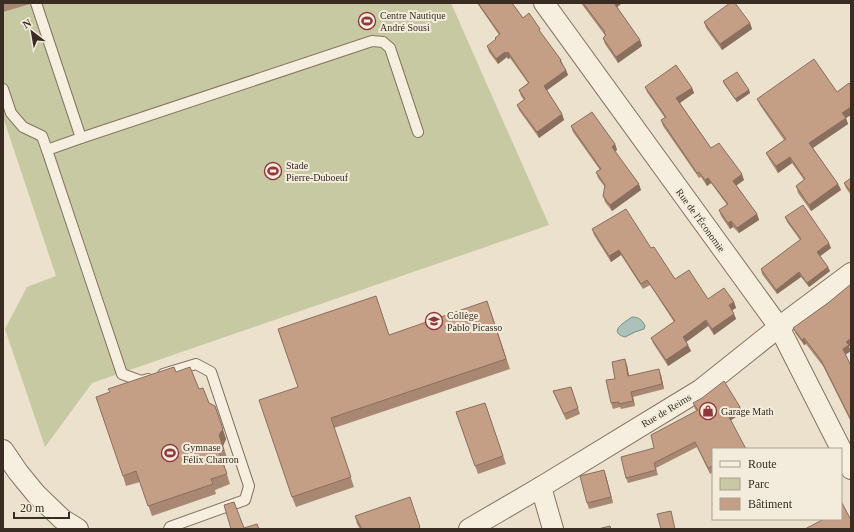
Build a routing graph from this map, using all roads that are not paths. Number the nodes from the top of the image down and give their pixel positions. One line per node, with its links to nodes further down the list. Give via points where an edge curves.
1 (36, 3): 5 (lane)
2 (544, 3): 8 (street, Rue de l'Économie)
3 (3, 89): 6 (lane, via 11,113 23,127 42,136)
4 (418, 132): 5 (lane, via 390,48 383,42 372,41)
5 (81, 138): 6 (lane)
6 (47, 150): 15 (lane, via 122,374 141,382 196,364 211,372 250,486 245,500)
7 (851, 273): 8 (street, Rue de Reims)
8 (779, 327): 9 (street, Rue de l'Économie); 13 (street, Rue de Reims, via 700,390)
9 (840, 448)
10 (3, 450): 14 (street, via 18,472)
11 (842, 451): 12 (street, Rue de l'Économie)
12 (851, 469)
13 (541, 487): 16 (street, Rue de Reims); 17 (street)
14 (65, 526)
15 (169, 529)
16 (469, 529)
17 (553, 529)

